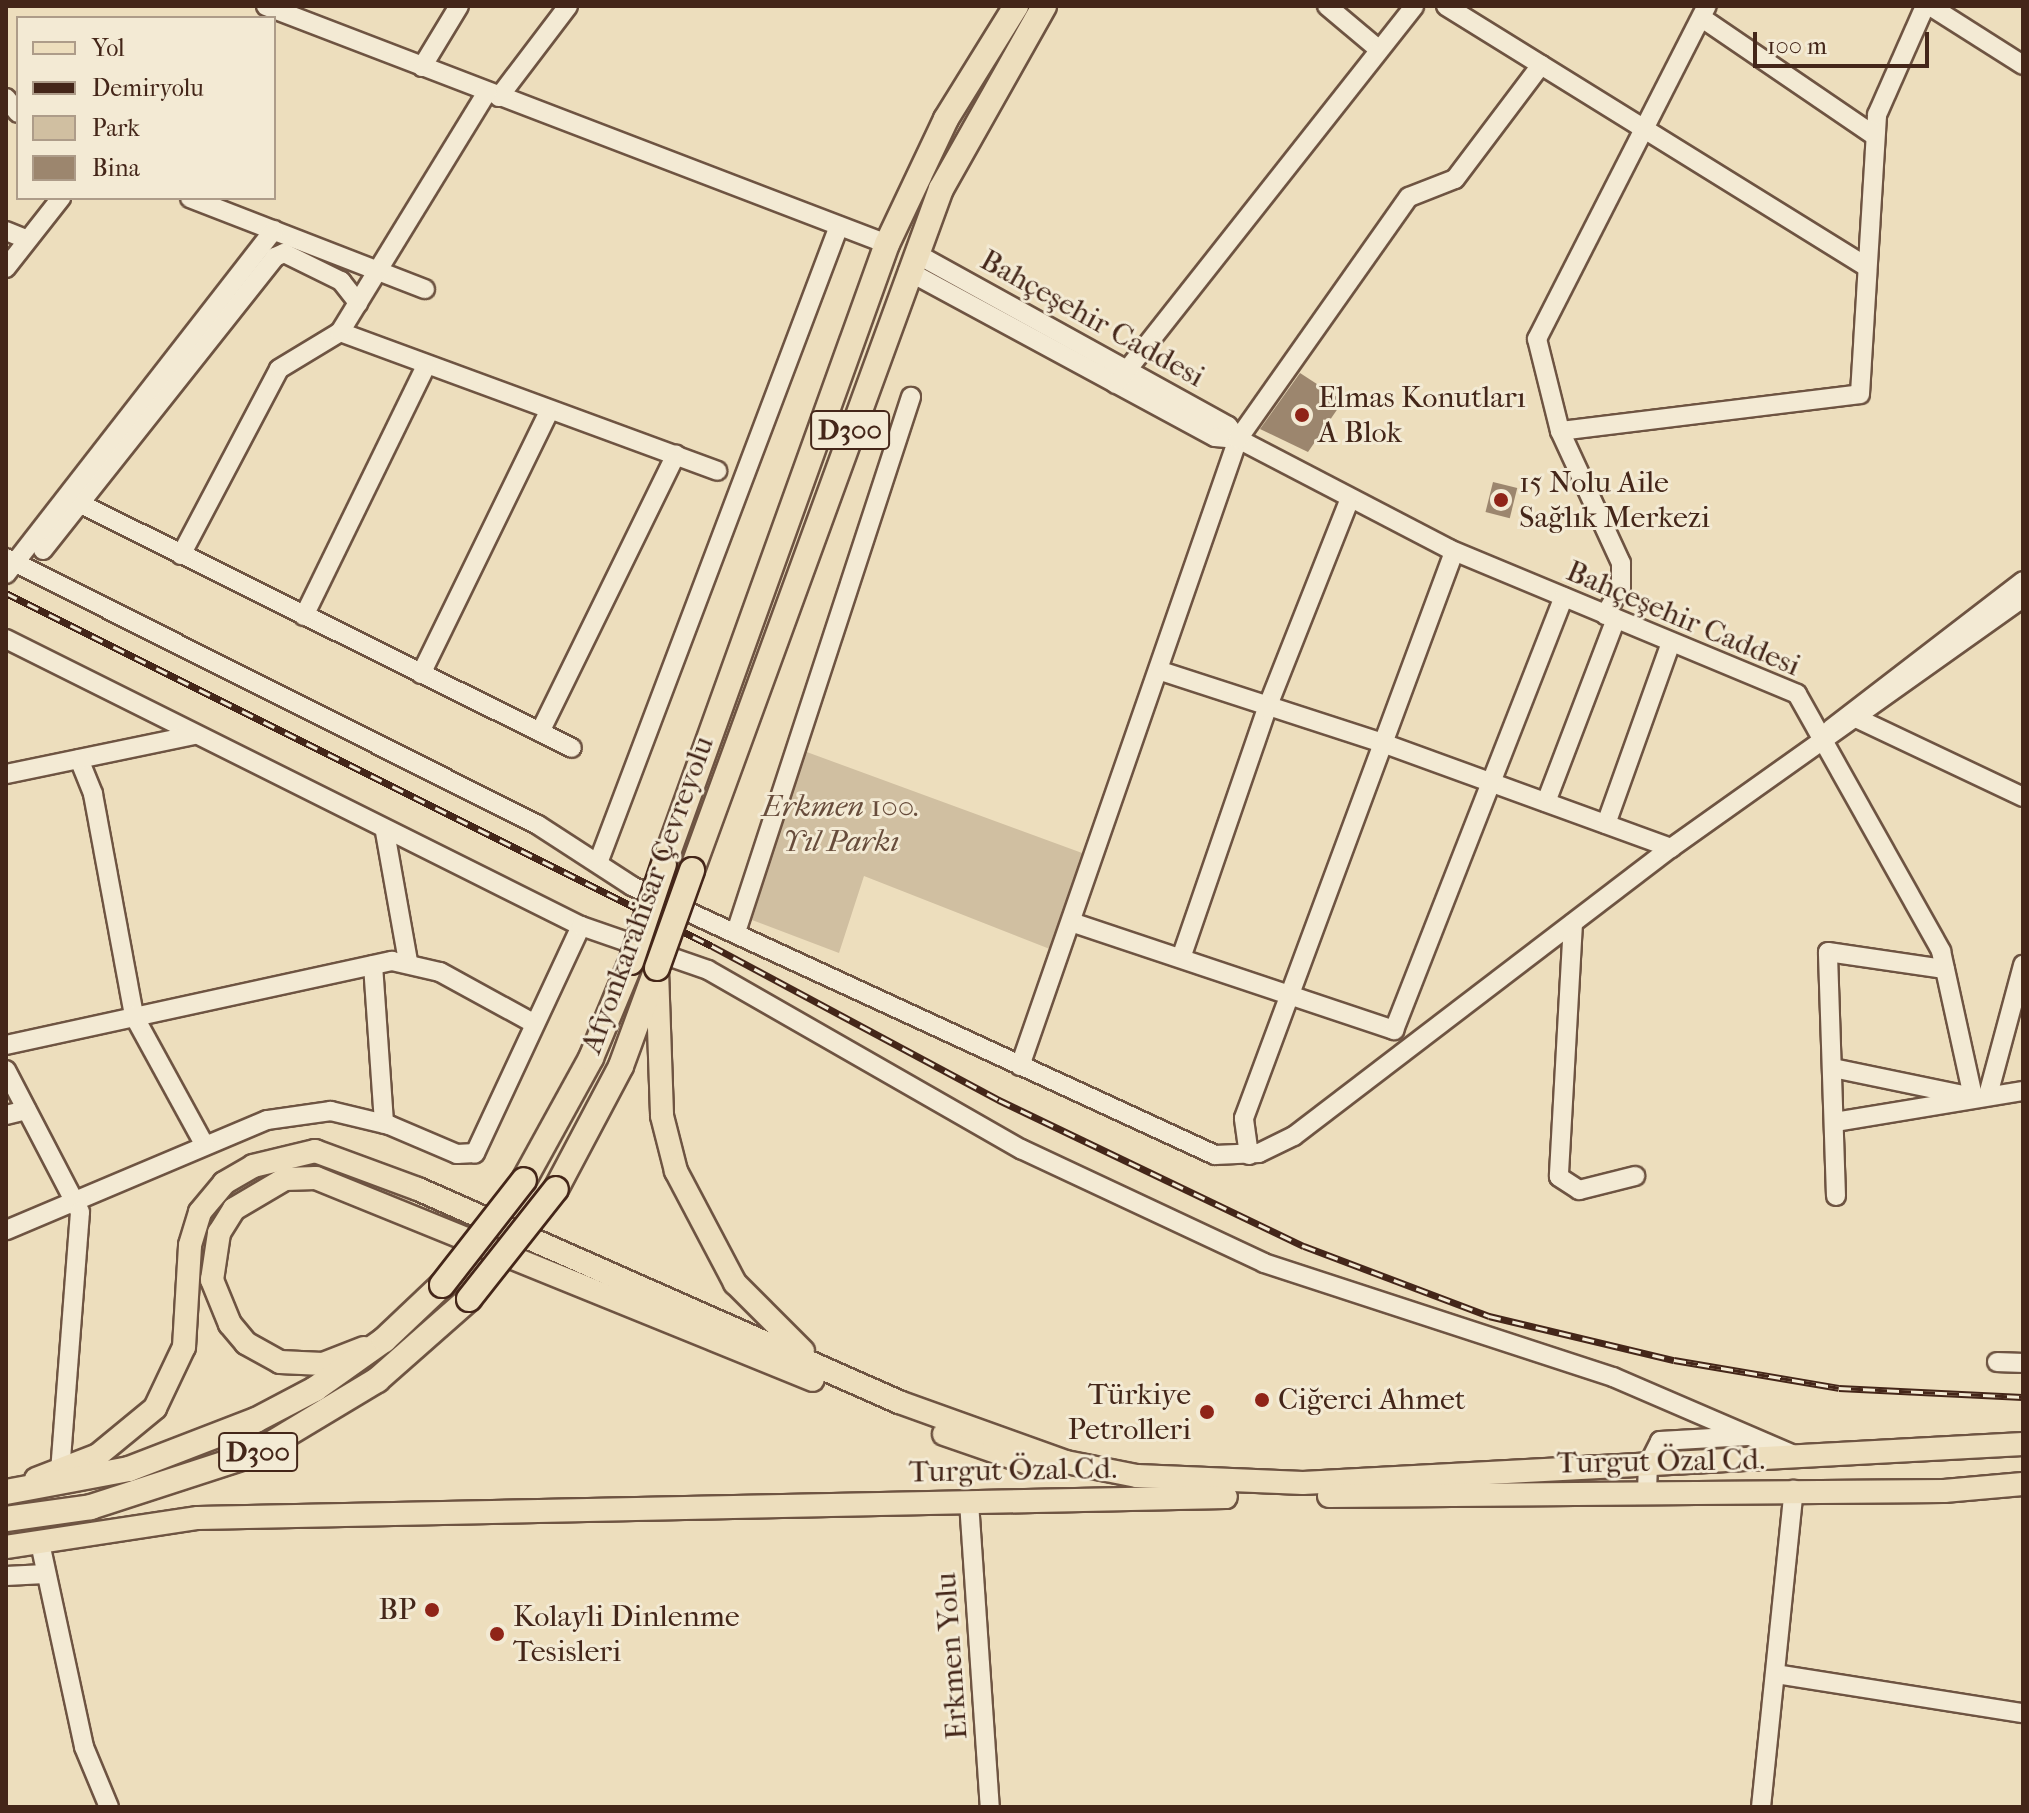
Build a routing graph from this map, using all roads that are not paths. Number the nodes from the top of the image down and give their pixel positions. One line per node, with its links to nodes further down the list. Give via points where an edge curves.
1 (459, 6): 14 (street)
2 (568, 6): 15 (street)
3 (1016, 6): 24 (highway, Afyonkarahisar Çevreyolu / D300, via 946,119)
4 (1044, 6): 25 (highway, Afyonkarahisar Çevreyolu / D300, via 976,117)
5 (1327, 6): 11 (street)
6 (1414, 6): 11 (street)
7 (1446, 6): 12 (street)
8 (1927, 6): 13 (street); 17 (street, via 1882,101)
9 (271, 8): 14 (street)
10 (1704, 12): 16 (street); 17 (street)
11 (1377, 48): 33 (street)
12 (1541, 65): 16 (street); 37 (street, via 1455,179 1409,197)
13 (2023, 65)
14 (422, 67): 15 (street)
15 (493, 94): 20 (street); 28 (street)
16 (1646, 130): 26 (street); 36 (street, via 1537,339)
17 (1875, 136): 26 (street)
18 (59, 200): 23 (street)
19 (195, 200): 21 (street)
20 (839, 226): 24 (street); 70 (street)
21 (274, 230): 28 (street); 45 (street)
22 (6, 231): 23 (street)
23 (26, 239): 27 (street)
24 (887, 244): 100 (highway, Afyonkarahisar Çevreyolu / D300, bridge, via 631,962 591,1058 524,1180 442,1285)
25 (911, 262): 33 (street, Bahçeşehir Caddesi); 79 (highway, Afyonkarahisar Çevreyolu / D300, bridge)
26 (1864, 265): 36 (street, via 1860,394)
27 (6, 268)
28 (378, 270): 29 (street); 30 (street)
29 (425, 289)
30 (358, 303): 31 (street); 41 (street, via 341,281 284,253 275,257)
31 (340, 332): 32 (street); 44 (street, via 279,369)
32 (426, 366): 35 (street); 49 (street)
33 (1121, 377): 37 (street, Bahçeşehir Caddesi, via 1228,426)
34 (911, 397): 74 (street)
35 (549, 411): 38 (street); 54 (street)
36 (1560, 431): 50 (street, via 1621,563 1621,587)
37 (1238, 439): 40 (street, Bahçeşehir Caddesi); 53 (street)
38 (676, 454): 39 (street); 57 (street)
39 (717, 471)
40 (1350, 498): 43 (street, Bahçeşehir Caddesi); 55 (street)
41 (81, 504): 42 (street); 44 (street)
42 (43, 550)
43 (1454, 552): 47 (street, Bahçeşehir Caddesi); 59 (street)
44 (181, 555): 49 (street)
45 (9, 564): 70 (street, via 538,825)
46 (2023, 581): 56 (street)
47 (1564, 597): 50 (street, Bahçeşehir Caddesi); 64 (street)
48 (2023, 598): 56 (street)
49 (304, 616): 54 (street)
50 (1611, 617): 52 (street, Bahçeşehir Caddesi); 66 (street)
51 (6, 639): 58 (street)
52 (1671, 642): 60 (street, Bahçeşehir Caddesi, via 1797,694); 67 (street)
53 (1161, 671): 55 (street); 71 (street)
54 (421, 674): 57 (street)
55 (1267, 708): 59 (street); 75 (street)
56 (1852, 716): 60 (street); 65 (street)
57 (540, 732): 61 (street)
58 (194, 735): 62 (street); 68 (street)
59 (1380, 742): 64 (street); 81 (street)
60 (1819, 743): 69 (street); 80 (street, Bahçeşehir Caddesi)
61 (572, 748)
62 (79, 759): 63 (street); 82 (street, via 93,794)
63 (6, 774)
64 (1491, 782): 66 (street); 81 (street, via 1394,1030)
65 (2023, 797)
66 (1546, 802): 67 (street)
67 (1606, 824): 69 (street)
68 (385, 832): 73 (street); 76 (street)
69 (1671, 848): 72 (street)
70 (598, 863): 74 (street, via 632,886)
71 (1071, 922): 75 (street); 85 (street)
72 (1573, 923): 95 (street, via 1294,1136); 96 (street, via 1559,1177 1579,1190)
73 (581, 926): 83 (street); 104 (street, via 708,970 1021,1149 1264,1263 1613,1377)
74 (736, 932): 85 (street)
75 (1181, 958): 81 (street)
76 (408, 961): 77 (street); 83 (street, via 440,972)
77 (373, 965): 82 (street); 93 (street)
78 (2023, 965): 89 (street)
79 (657, 968): 103 (main road, via 662,1116 681,1183 735,1283); 115 (highway, Afyonkarahisar Çevreyolu / D300, bridge, via 621,1066 556,1189 469,1299 377,1380 254,1454 91,1507)
80 (1945, 969): 86 (street, via 1828,952); 89 (street, Bahçeşehir Caddesi)
81 (1289, 995): 95 (street, via 1244,1118)
82 (134, 1016): 84 (street); 94 (street)
83 (535, 1024): 93 (street, via 475,1153 457,1154)
84 (6, 1045)
85 (1020, 1066): 95 (street, via 1196,1150)
86 (1833, 1068): 89 (street); 92 (street)
87 (6, 1070): 90 (street)
88 (2023, 1091): 89 (street)
89 (1981, 1096): 92 (street)
90 (26, 1110): 91 (street); 98 (street)
91 (6, 1115)
92 (1835, 1122): 97 (street)
93 (384, 1124): 94 (street, via 331,1111 267,1120)
94 (204, 1144): 98 (street)
95 (1249, 1155)
96 (1635, 1176)
97 (1836, 1196)
98 (77, 1205): 99 (street); 108 (street)
99 (6, 1230)
100 (384, 1340): 110 (main road, via 323,1364 280,1362 246,1343 230,1324 212,1280 219,1233 234,1209 285,1179 316,1178 994,1455); 112 (highway, Afyonkarahisar Çevreyolu / D300, via 315,1389 192,1447 129,1469)
101 (1997, 1362): 102 (street)
102 (2023, 1363)
103 (818, 1366): 108 (main road, via 359,1164 315,1151 287,1154 224,1183 200,1212 190,1245 184,1347 155,1408 98,1455); 110 (main road, via 1066,1462)
104 (1755, 1435): 106 (street); 107 (street, via 1660,1441)
105 (2023, 1444): 106 (main road, Turgut Özal Cd.)
106 (1799, 1457): 107 (main road, Turgut Özal Cd.)
107 (1648, 1465): 110 (main road, Turgut Özal Cd.); 113 (street)
108 (60, 1471): 112 (main road)
109 (2023, 1484): 111 (main road, Turgut Özal Cd.)
110 (1197, 1489): 113 (main road, Turgut Özal Cd.); 114 (main road, Turgut Özal Cd.)
111 (1794, 1490): 113 (main road, Turgut Özal Cd.); 120 (street)
112 (6, 1491)
113 (1647, 1492)
114 (969, 1502): 116 (main road, Turgut Özal Cd., via 198,1518); 123 (street, Erkmen Yolu)
115 (6, 1519)
116 (40, 1543): 117 (main road, Turgut Özal Cd.); 118 (street)
117 (6, 1547)
118 (45, 1574): 119 (street); 122 (street, via 84,1747)
119 (6, 1576)
120 (1776, 1674): 121 (street); 124 (street)
121 (2023, 1713)
122 (109, 1807)
123 (990, 1807)
124 (1761, 1807)

